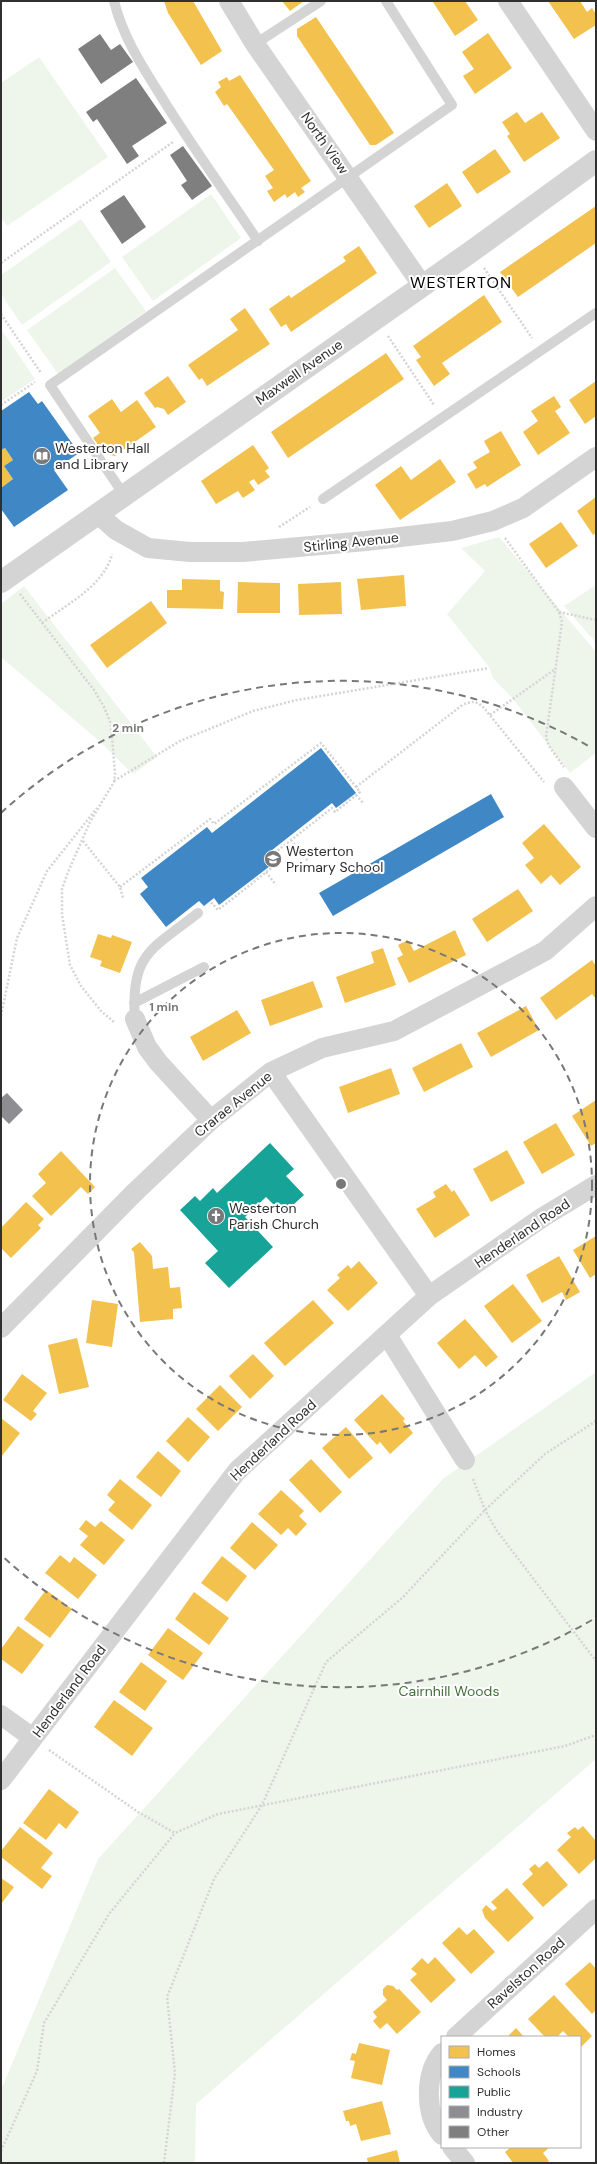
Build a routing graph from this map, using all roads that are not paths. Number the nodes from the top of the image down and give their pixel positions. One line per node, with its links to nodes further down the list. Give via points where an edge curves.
1 (114, 1): 10 (lane, via 127,40 185,133)
2 (229, 1): 6 (street, North View)
3 (321, 1): 6 (lane)
4 (386, 1): 9 (lane, via 452,105)
5 (508, 1): 7 (street)
6 (255, 44): 9 (street, North View)
7 (596, 131)
8 (596, 161): 11 (street, Maxwell Avenue)
9 (349, 178): 10 (lane); 11 (street, North View)
10 (258, 241): 14 (lane, via 50,385)
11 (422, 285): 14 (street, Maxwell Avenue)
12 (596, 313): 15 (lane)
13 (596, 458): 16 (street, Stirling Avenue, via 523,508 493,522 452,531 366,541 242,552 190,552 148,548 116,530)
14 (124, 495): 16 (street, Maxwell Avenue)
15 (323, 499)
16 (98, 514): 17 (street, Maxwell Avenue)
17 (4, 580)
18 (564, 787): 19 (street)
19 (596, 828)
20 (596, 906): 24 (street, Crarae Avenue, via 545,951 394,1031 322,1048)
21 (198, 913): 23 (lane, via 149,952 142,962 137,976)
22 (204, 967): 23 (lane)
23 (135, 1011): 25 (street, via 147,1047)
24 (271, 1072): 25 (street, Crarae Avenue); 27 (street)
25 (211, 1120): 28 (street, Crarae Avenue, via 134,1193)
26 (596, 1185): 27 (street, Henderland Road, via 543,1217)
27 (430, 1296): 29 (street, Henderland Road)
28 (1, 1328)
29 (387, 1334): 30 (street); 32 (street, Henderland Road, via 237,1471)
30 (465, 1460)
31 (1, 1715): 32 (street)
32 (33, 1738): 33 (street, Henderland Road)
33 (1, 1780)
34 (596, 1909): 35 (street, Ravelston Road)
35 (457, 2036)
36 (441, 2055): 37 (street, via 430,2078 429,2104 437,2130)
37 (441, 2134)
38 (453, 2148): 39 (street)
39 (465, 2163)

